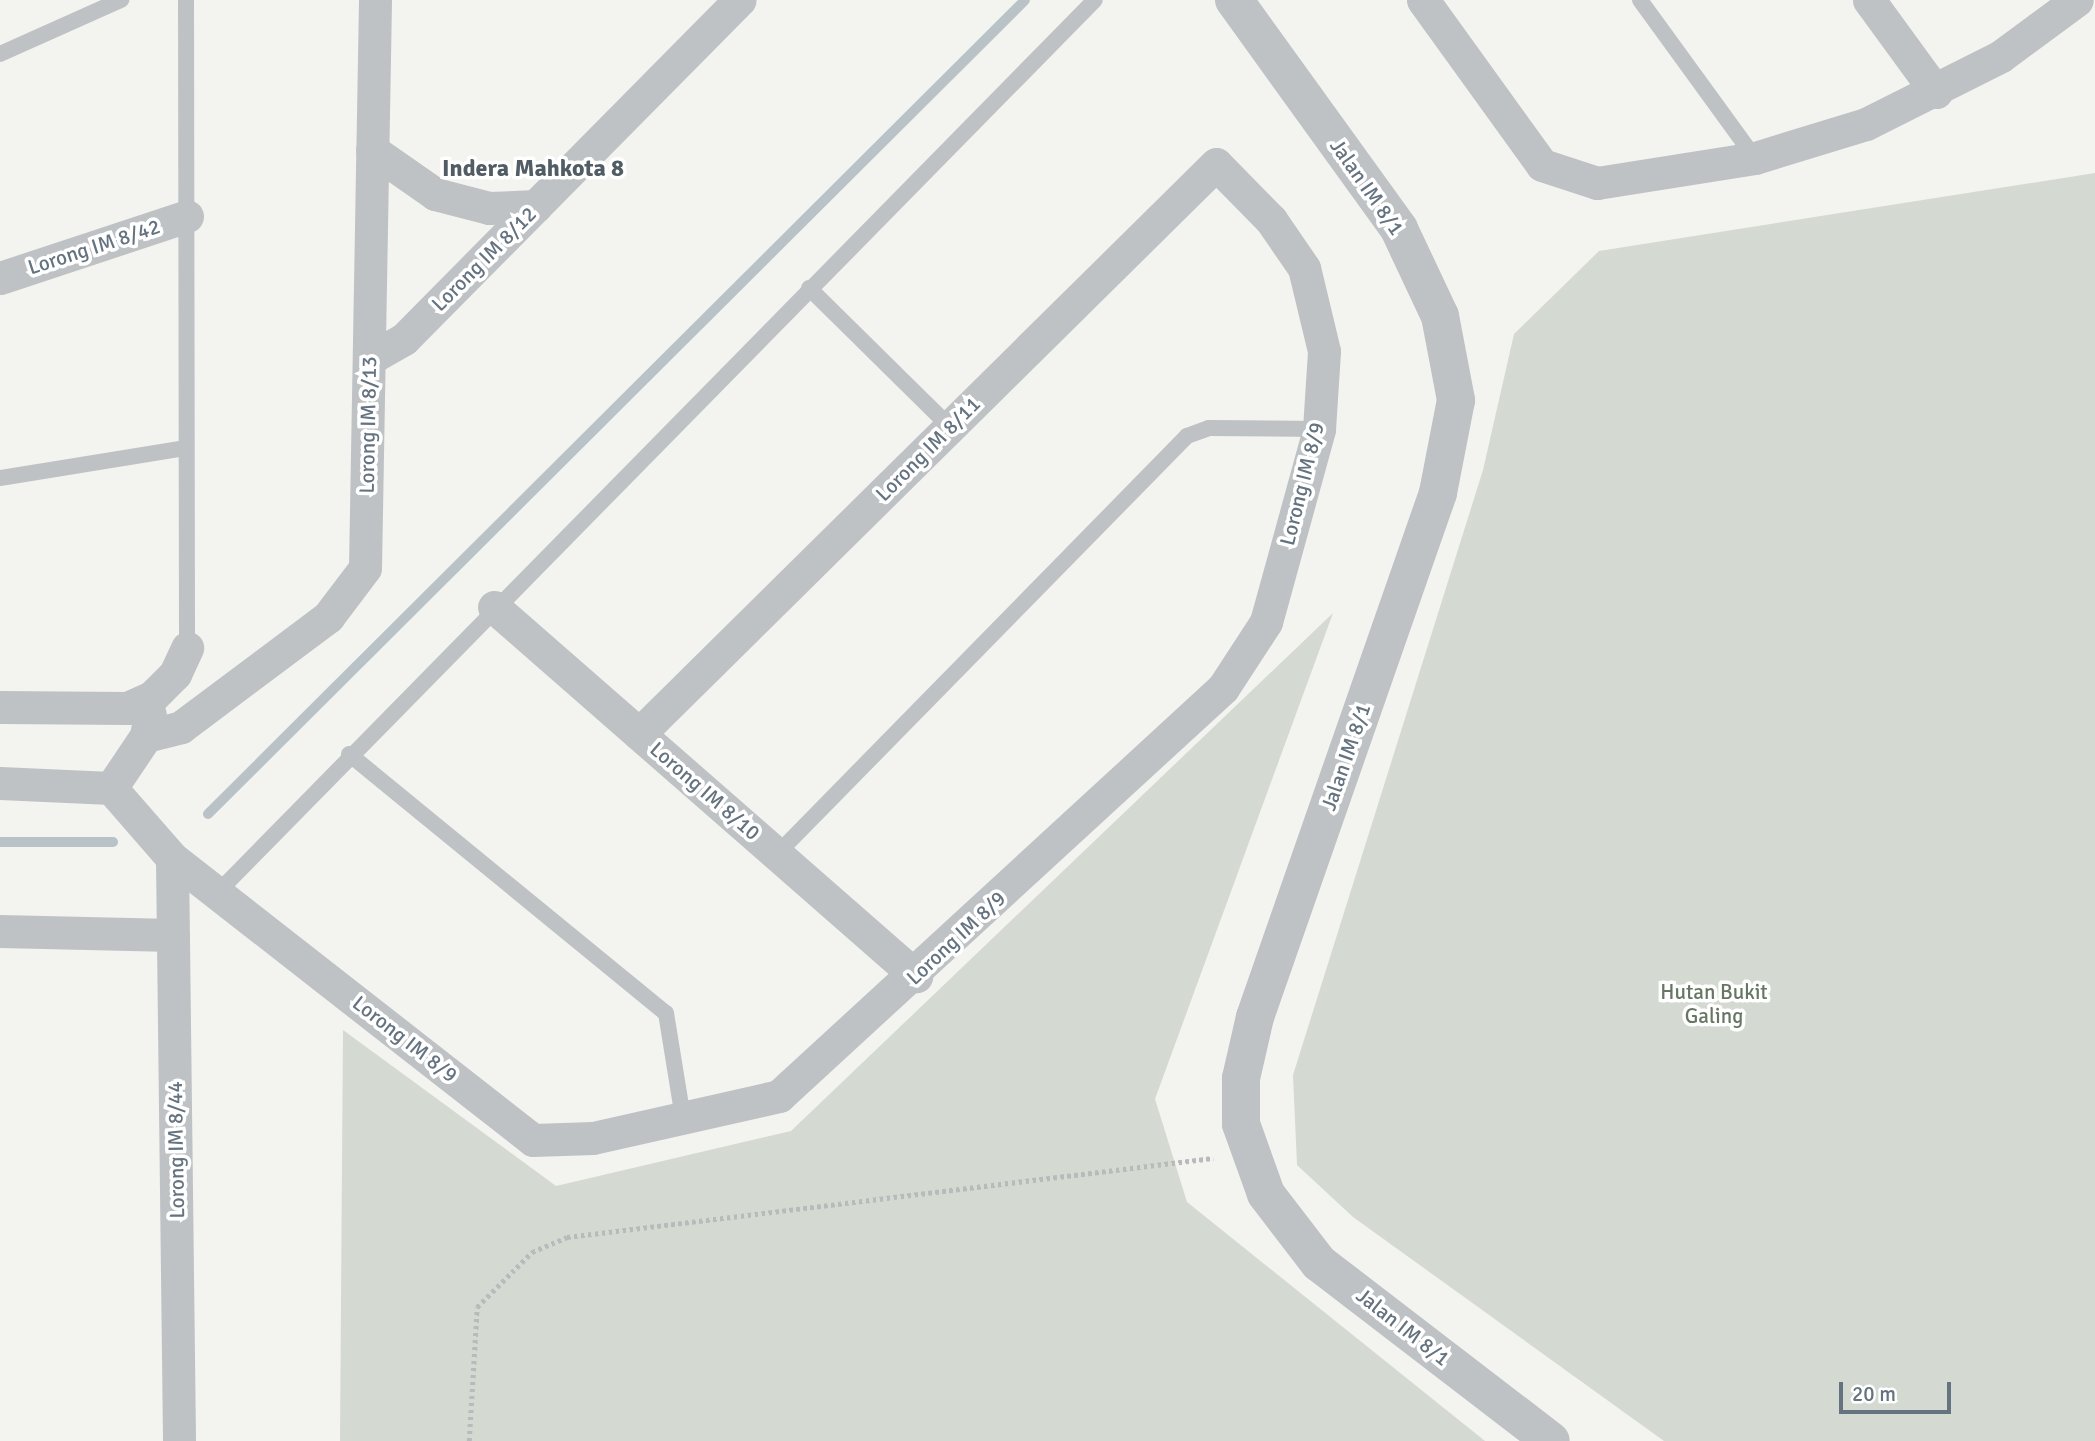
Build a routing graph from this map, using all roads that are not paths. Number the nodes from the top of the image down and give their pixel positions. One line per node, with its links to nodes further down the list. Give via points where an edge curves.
1 (121, 0): 11 (lane)
2 (186, 0): 17 (lane)
3 (375, 0): 13 (street, Lorong IM 8/13)
4 (740, 0): 16 (street, Lorong IM 8/12)
5 (1094, 0): 19 (lane)
6 (1234, 0): 42 (street, Jalan IM 8/1, via 1399,229 1440,316 1456,400 1438,493 1255,1017 1241,1078 1249,1154 1285,1224 1319,1263)
7 (1423, 0): 14 (street, via 1542,165 1597,183)
8 (1640, 0): 14 (lane)
9 (1869, 0): 12 (street)
10 (2077, 0): 12 (street, via 2001,56)
11 (0, 54)
12 (1936, 92): 14 (street, via 1866,124)
13 (372, 150): 16 (street, via 435,194 489,208); 20 (street, Lorong IM 8/13)
14 (1755, 158)
15 (1216, 164): 21 (street, Lorong IM 8/11); 22 (street, Lorong IM 8/9, via 1271,220 1304,268 1324,351)
16 (536, 206): 20 (street, Lorong IM 8/12, via 404,339)
17 (187, 216): 18 (street, Lorong IM 8/42); 23 (lane)
18 (0, 278)
19 (808, 288): 21 (lane); 25 (lane)
20 (369, 359): 30 (street, Lorong IM 8/13, via 365,568 328,617 181,727)
21 (950, 427): 29 (street, Lorong IM 8/11)
22 (1319, 429): 34 (lane, via 1209,428 1187,436); 39 (street, Lorong IM 8/9, via 1266,622 1223,688)
23 (184, 448): 24 (lane); 26 (lane)
24 (0, 478)
25 (494, 607): 29 (street, Lorong IM 8/10); 31 (lane)
26 (187, 649): 27 (street, via 175,674)
27 (152, 697): 28 (street, via 127,708); 30 (street)
28 (0, 706)
29 (639, 734): 34 (street, Lorong IM 8/10)
30 (146, 736): 33 (street)
31 (349, 754): 36 (lane); 40 (lane, via 666,1013)
32 (0, 783): 33 (street)
33 (111, 788): 35 (street, Lorong IM 8/9)
34 (776, 854): 39 (street, Lorong IM 8/10)
35 (172, 858): 36 (street, Lorong IM 8/9); 38 (street, Lorong IM 8/44)
36 (217, 893): 40 (street, Lorong IM 8/9, via 533,1140 593,1138)
37 (0, 931): 38 (street)
38 (173, 935): 41 (street, Lorong IM 8/44)
39 (916, 975): 40 (street, Lorong IM 8/9, via 779,1096)
40 (683, 1118)
41 (179, 1441)
42 (1551, 1441)

